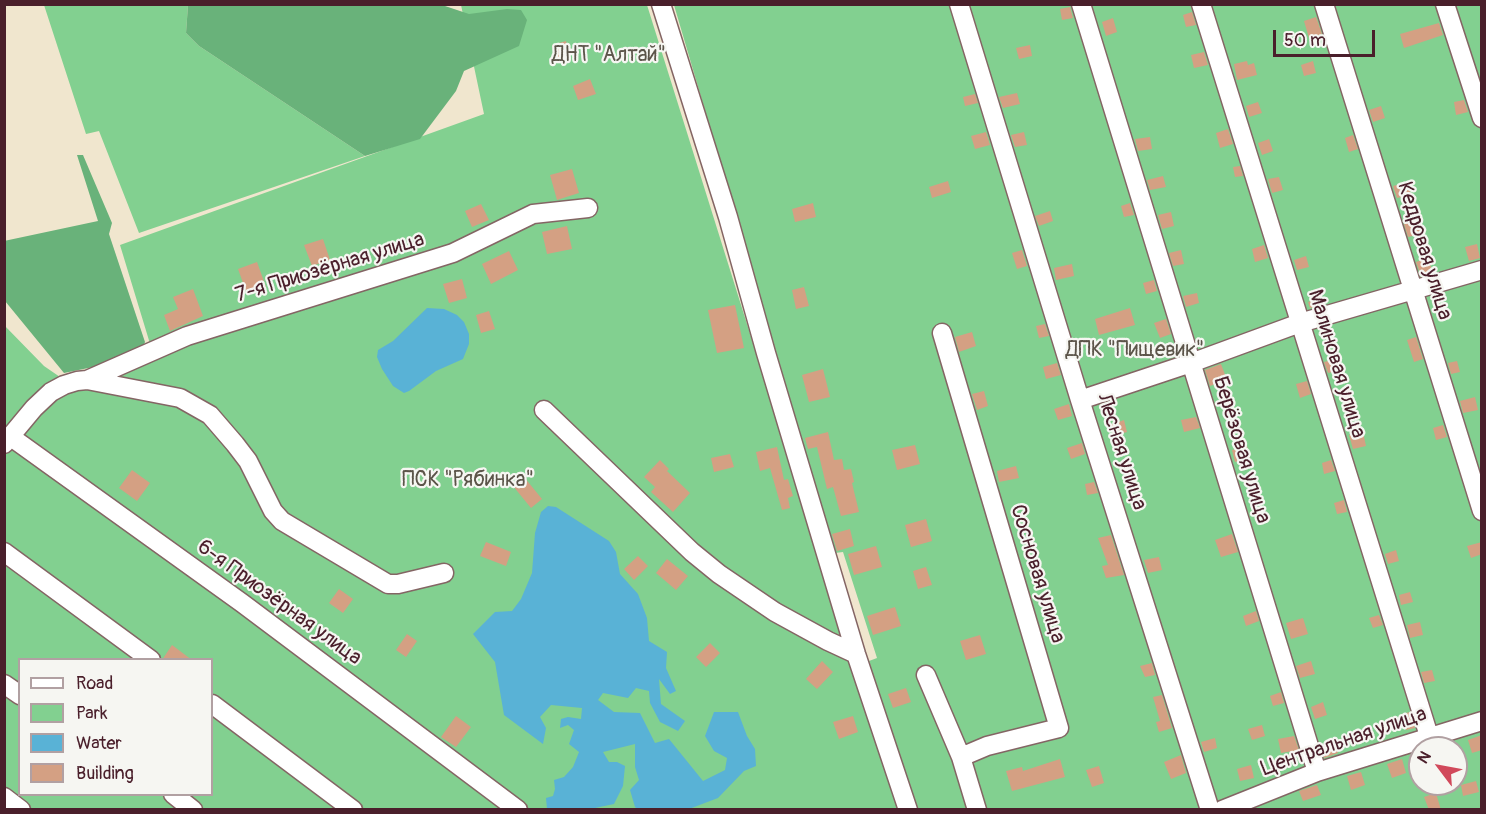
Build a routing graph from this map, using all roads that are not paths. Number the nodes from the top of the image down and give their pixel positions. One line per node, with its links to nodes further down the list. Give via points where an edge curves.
1 (661, 4): 21 (street)
2 (959, 4): 15 (street, Лесная улица)
3 (1081, 4): 13 (street, Берёзовая улица)
4 (1201, 4): 11 (street, Малиновая улица)
5 (1324, 4): 10 (street, Кедровая улица)
6 (1445, 4): 7 (street)
7 (1482, 118)
8 (588, 208): 14 (street, 7-я Приозёрная улица, via 533,214 453,252 187,336)
9 (1482, 270): 10 (street)
10 (1412, 291): 11 (street); 18 (street, Кедровая улица)
11 (1300, 323): 13 (street); 28 (street, Малиновая улица)
12 (942, 333): 30 (street, Сосновая улица, via 1059,728 987,746)
13 (1191, 363): 15 (street); 31 (street, Берёзовая улица)
14 (87, 380): 17 (street, 7-я Приозёрная улица, via 51,392); 20 (street, 7-я Приозёрная улица, via 180,398 210,415 248,461 277,516 388,584)
15 (1080, 400): 40 (street, Лесная улица)
16 (544, 410): 21 (street, via 718,574 775,612)
17 (8, 441): 37 (street, 6-я Приозёрная улица, via 242,603)
18 (1482, 511)
19 (4, 552): 22 (street)
20 (444, 573)
21 (856, 654): 38 (street)
22 (148, 658)
23 (926, 675): 30 (street)
24 (4, 684): 25 (street)
25 (18, 694)
26 (213, 705): 36 (street)
27 (1482, 720): 28 (street, Центральная улица)
28 (1429, 736)
29 (1408, 743): 31 (street, Центральная улица)
30 (961, 758): 39 (street)
31 (1317, 772): 41 (street, Центральная улица)
32 (174, 796): 35 (street)
33 (4, 797): 34 (street)
34 (21, 810)
35 (193, 810)
36 (353, 810)
37 (518, 810)
38 (908, 810)
39 (977, 810)
40 (1210, 810)
41 (1222, 810)

